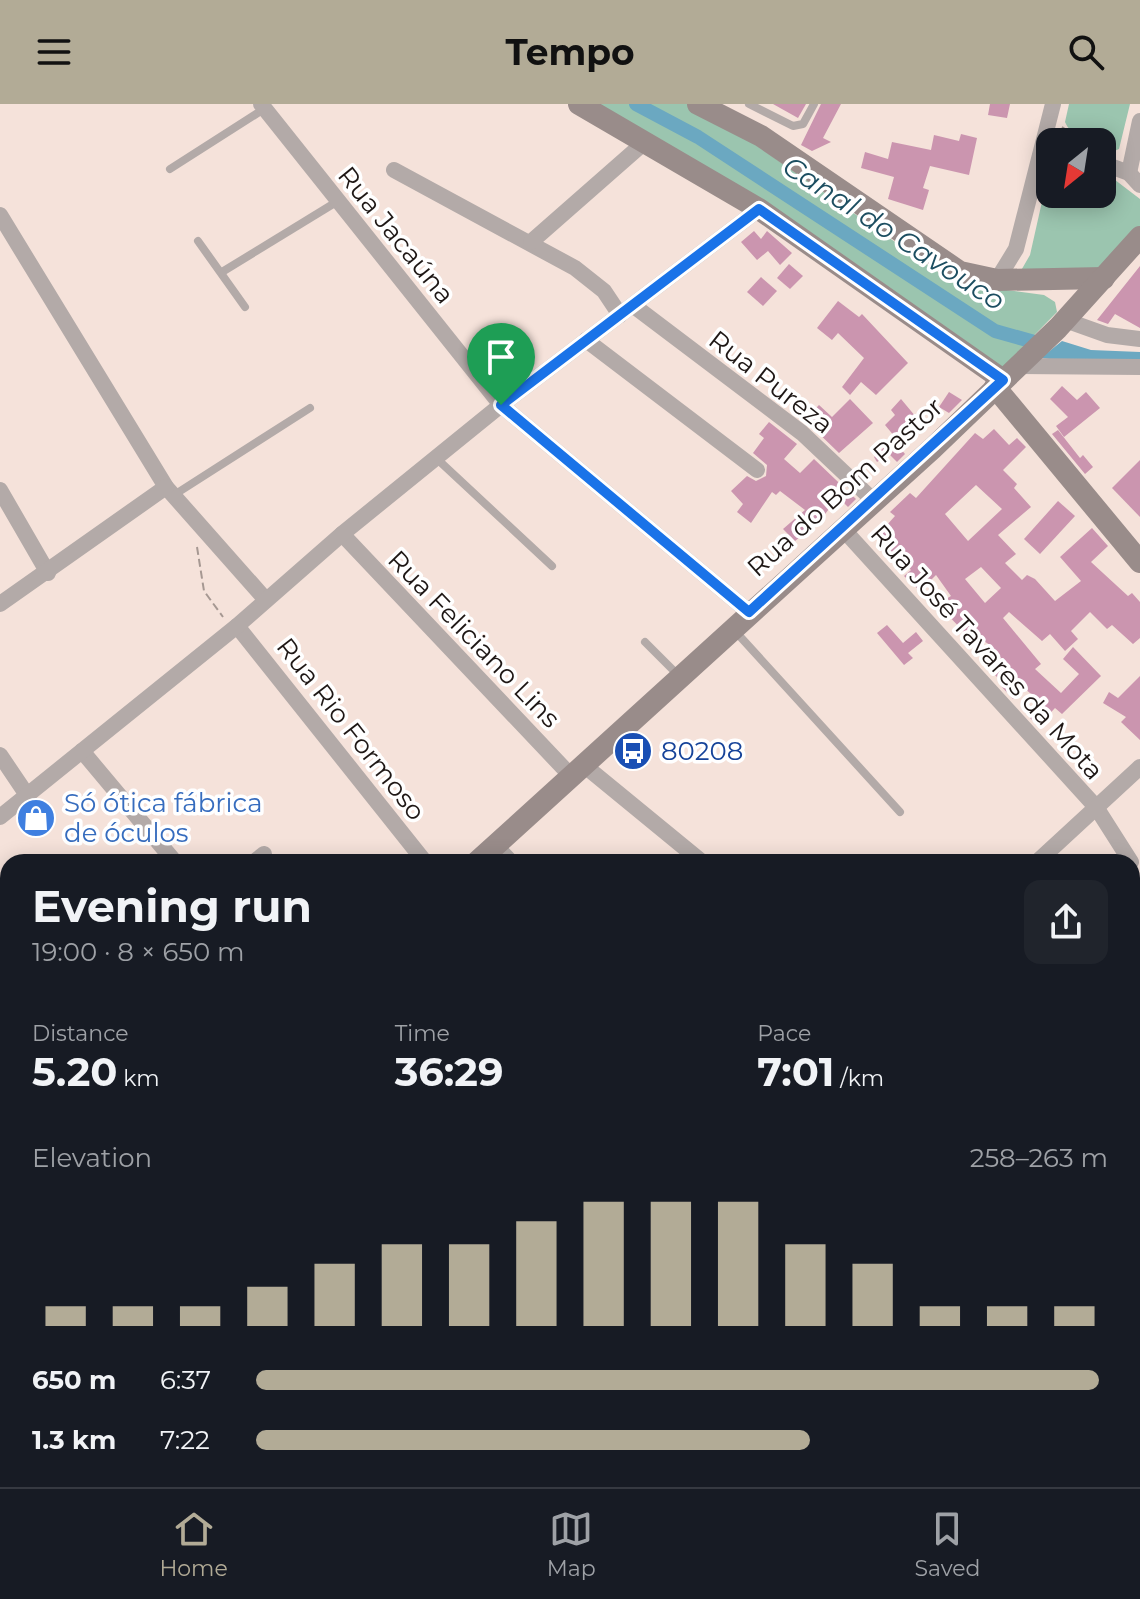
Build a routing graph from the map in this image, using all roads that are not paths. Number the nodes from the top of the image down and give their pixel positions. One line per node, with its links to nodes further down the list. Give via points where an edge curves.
1 (579, 104): 9 (street)
2 (698, 104): 23 (street, via 761,136 940,261 960,272)
3 (749, 104): 4 (lane, via 793,126 803,124)
4 (814, 104)
5 (1053, 104): 8 (street)
6 (263, 106): 10 (lane); 15 (street, Rua Jacaúna)
7 (1140, 121): 13 (street)
8 (1050, 128)
9 (646, 141): 16 (street); 20 (street)
10 (170, 169)
11 (394, 170): 20 (street, Rua Pureza)
12 (1116, 170): 13 (street)
13 (1134, 179)
14 (1036, 183): 23 (street, via 1016,249)
15 (338, 201): 21 (lane); 32 (street, Rua Jacaúna)
16 (759, 209): 26 (street); 31 (street)
17 (0, 215): 37 (street)
18 (1140, 237): 22 (street, Rua do Bom Pastor)
19 (198, 241): 21 (lane)
20 (531, 242): 26 (street, Rua Pureza, via 592,279)
21 (222, 272): 25 (lane)
22 (1104, 278): 24 (street); 27 (street, Rua do Bom Pastor)
23 (997, 280): 24 (street)
24 (1040, 280): 27 (street, via 1059,298)
25 (245, 307)
26 (627, 310): 29 (street); 38 (street, Rua Pureza, via 802,433)
27 (1061, 324): 28 (street); 31 (street, Rua do Bom Pastor)
28 (1140, 339)
29 (586, 340): 32 (street); 35 (street)
30 (1140, 367): 31 (street)
31 (1011, 373): 38 (street, Rua do Bom Pastor); 41 (street)
32 (501, 405): 34 (street); 46 (street, Rua Jacaúna)
33 (310, 408): 37 (lane)
34 (436, 457): 40 (street); 42 (lane)
35 (757, 470)
36 (0, 490): 43 (street)
37 (170, 491): 43 (street); 44 (street)
38 (874, 501): 39 (street, Rua do Bom Pastor)
39 (843, 529): 46 (street, Rua do Bom Pastor); 56 (street, Rua José Tavares da Mota)
40 (342, 534): 44 (street); 54 (street, Rua Feliciano Lins)
41 (1140, 562)
42 (552, 566)
43 (48, 573): 45 (street)
44 (266, 600): 47 (street)
45 (0, 604)
46 (749, 612): 48 (street, Rua do Bom Pastor)
47 (237, 626): 51 (street); 61 (street, Rua Rio Formoso)
48 (732, 628): 50 (street, Rua do Bom Pastor); 57 (lane)
49 (645, 642): 50 (lane)
50 (679, 676): 54 (street, Rua do Bom Pastor)
51 (82, 751): 55 (street); 60 (street)
52 (0, 755): 55 (street)
53 (1140, 767): 56 (street)
54 (578, 771): 59 (street, Rua do Bom Pastor); 64 (street, Rua Feliciano Lins)
55 (27, 795): 58 (street)
56 (1096, 807): 65 (street); 66 (street, Rua José Tavares da Mota)
57 (900, 812)
58 (0, 817)
59 (495, 845): 62 (street, Rua do Bom Pastor); 63 (street)
60 (168, 854)
61 (419, 854)
62 (485, 854)
63 (503, 854)
64 (691, 854)
65 (1046, 854)
66 (1126, 854)

